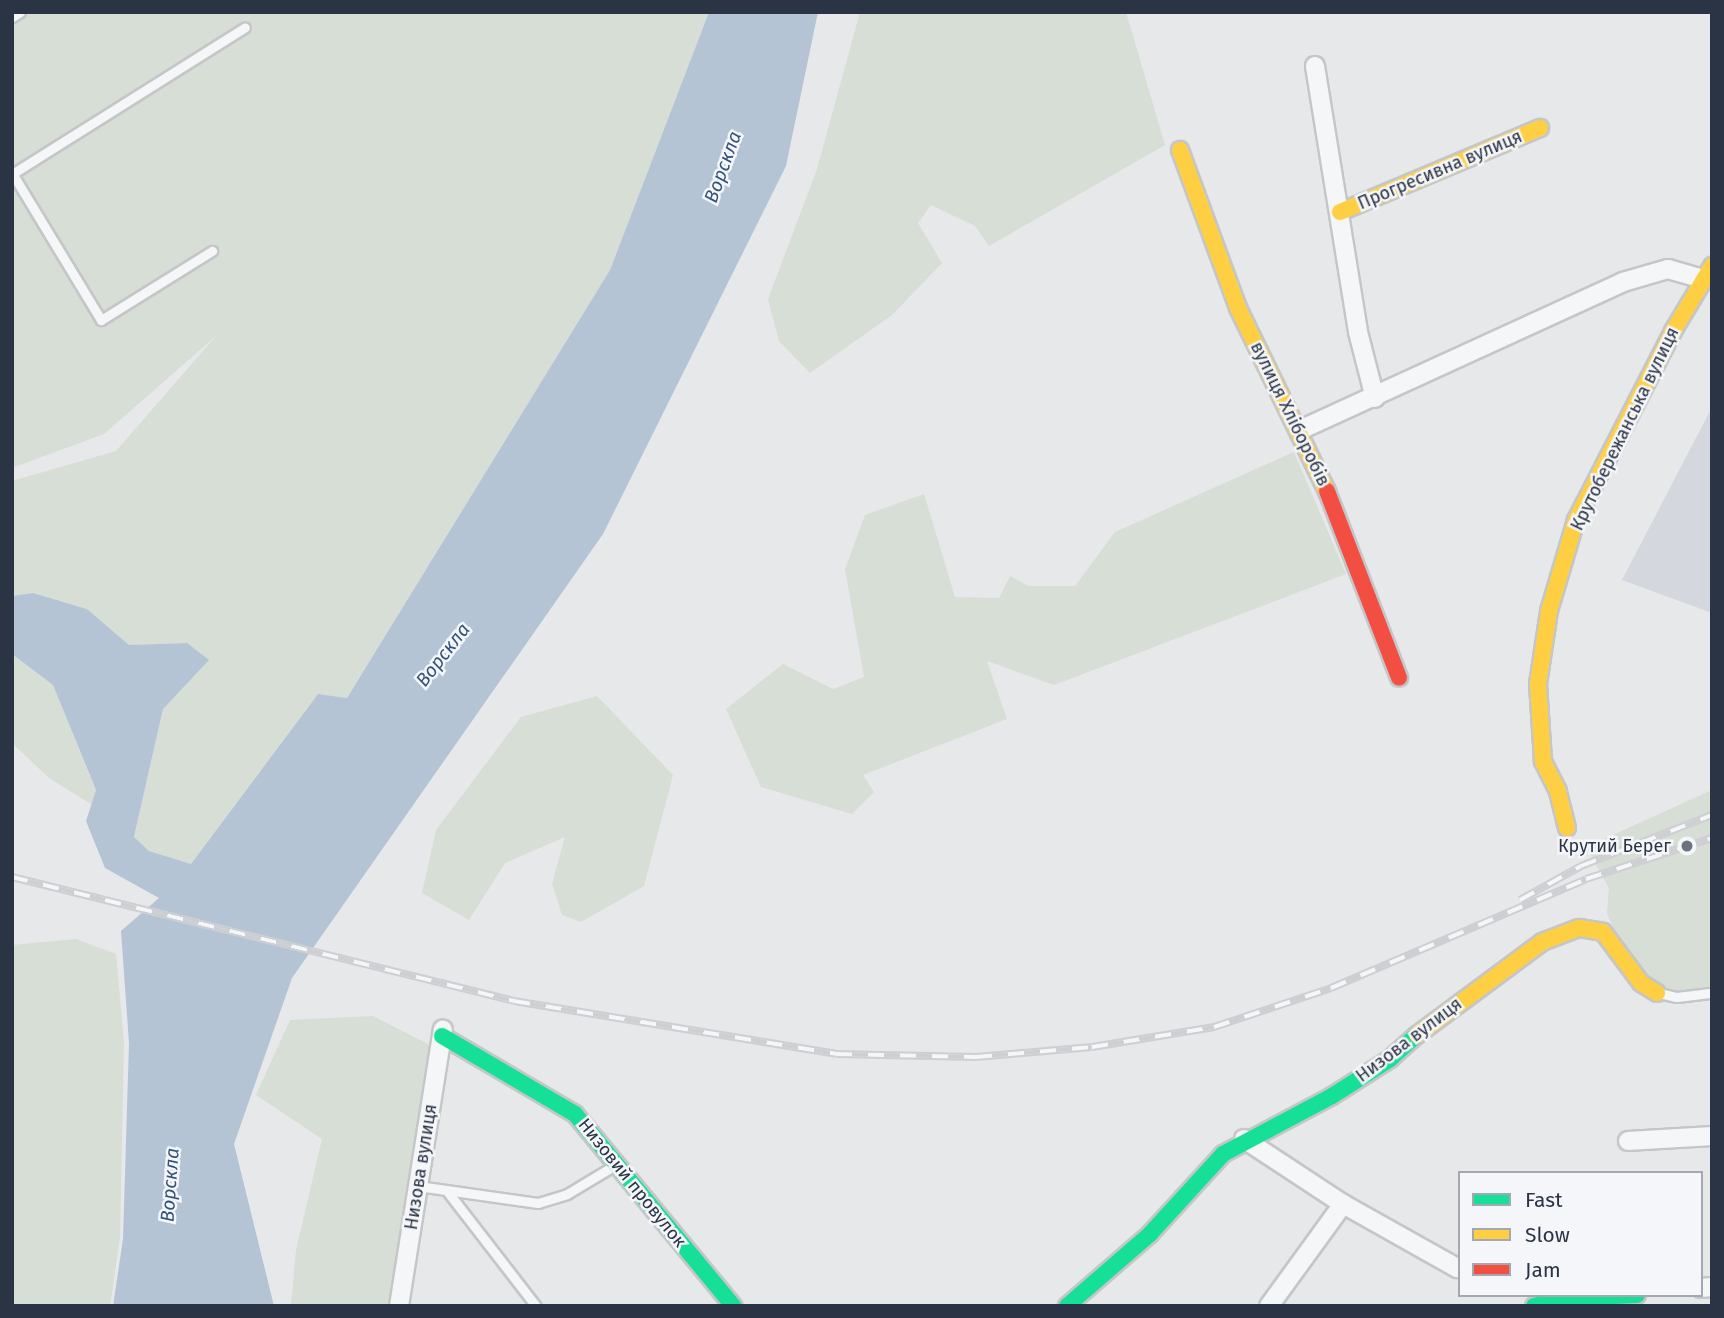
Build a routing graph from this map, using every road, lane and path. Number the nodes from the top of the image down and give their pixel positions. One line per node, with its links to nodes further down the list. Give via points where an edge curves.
1 (20, 12): 2 (lane)
2 (12, 17)
3 (244, 27): 7 (lane)
4 (1315, 66): 8 (street, Прогресивна вулиця)
5 (1540, 128): 8 (street, Прогресивна вулиця)
6 (1180, 150): 12 (street, вулиця Хліборобів, via 1238,308)
7 (12, 174): 9 (lane, via 101,320)
8 (1340, 212): 11 (street, Прогресивна вулиця, via 1358,332)
9 (212, 251)
10 (1708, 272): 11 (street, Крутобережанська вулиця, via 1668,269 1623,282); 14 (street, Крутобережанська вулиця, via 1576,520 1549,611 1538,684 1543,761 1558,791)
11 (1375, 398): 12 (street, Крутобережанська вулиця)
12 (1300, 429): 13 (street, вулиця Хліборобів, via 1352,547)
13 (1399, 678)
14 (1567, 828)
15 (1657, 993): 16 (lane, via 1677,997); 19 (street, Низова вулиця, via 1641,983 1603,932 1579,928 1554,936 1435,1019 1367,1074)
16 (1712, 993)
17 (443, 1032): 21 (street, Низовий провулок, via 575,1114); 22 (street, Низова вулиця)
18 (1712, 1136): 20 (street)
19 (1244, 1139): 24 (street); 31 (street, Низова вулиця, via 1223,1154 1150,1234)
20 (1628, 1142)
21 (619, 1163): 23 (lane, via 567,1194 538,1203); 30 (street, Низовий провулок)
22 (418, 1186): 23 (lane); 28 (street, Низова вулиця)
23 (446, 1191): 29 (lane, Низова вулиця)
24 (1343, 1204): 25 (street); 32 (street)
25 (1457, 1268)
26 (1620, 1297): 27 (street)
27 (1534, 1305)
28 (400, 1306)
29 (536, 1306)
30 (733, 1306)
31 (1067, 1306)
32 (1269, 1306)

